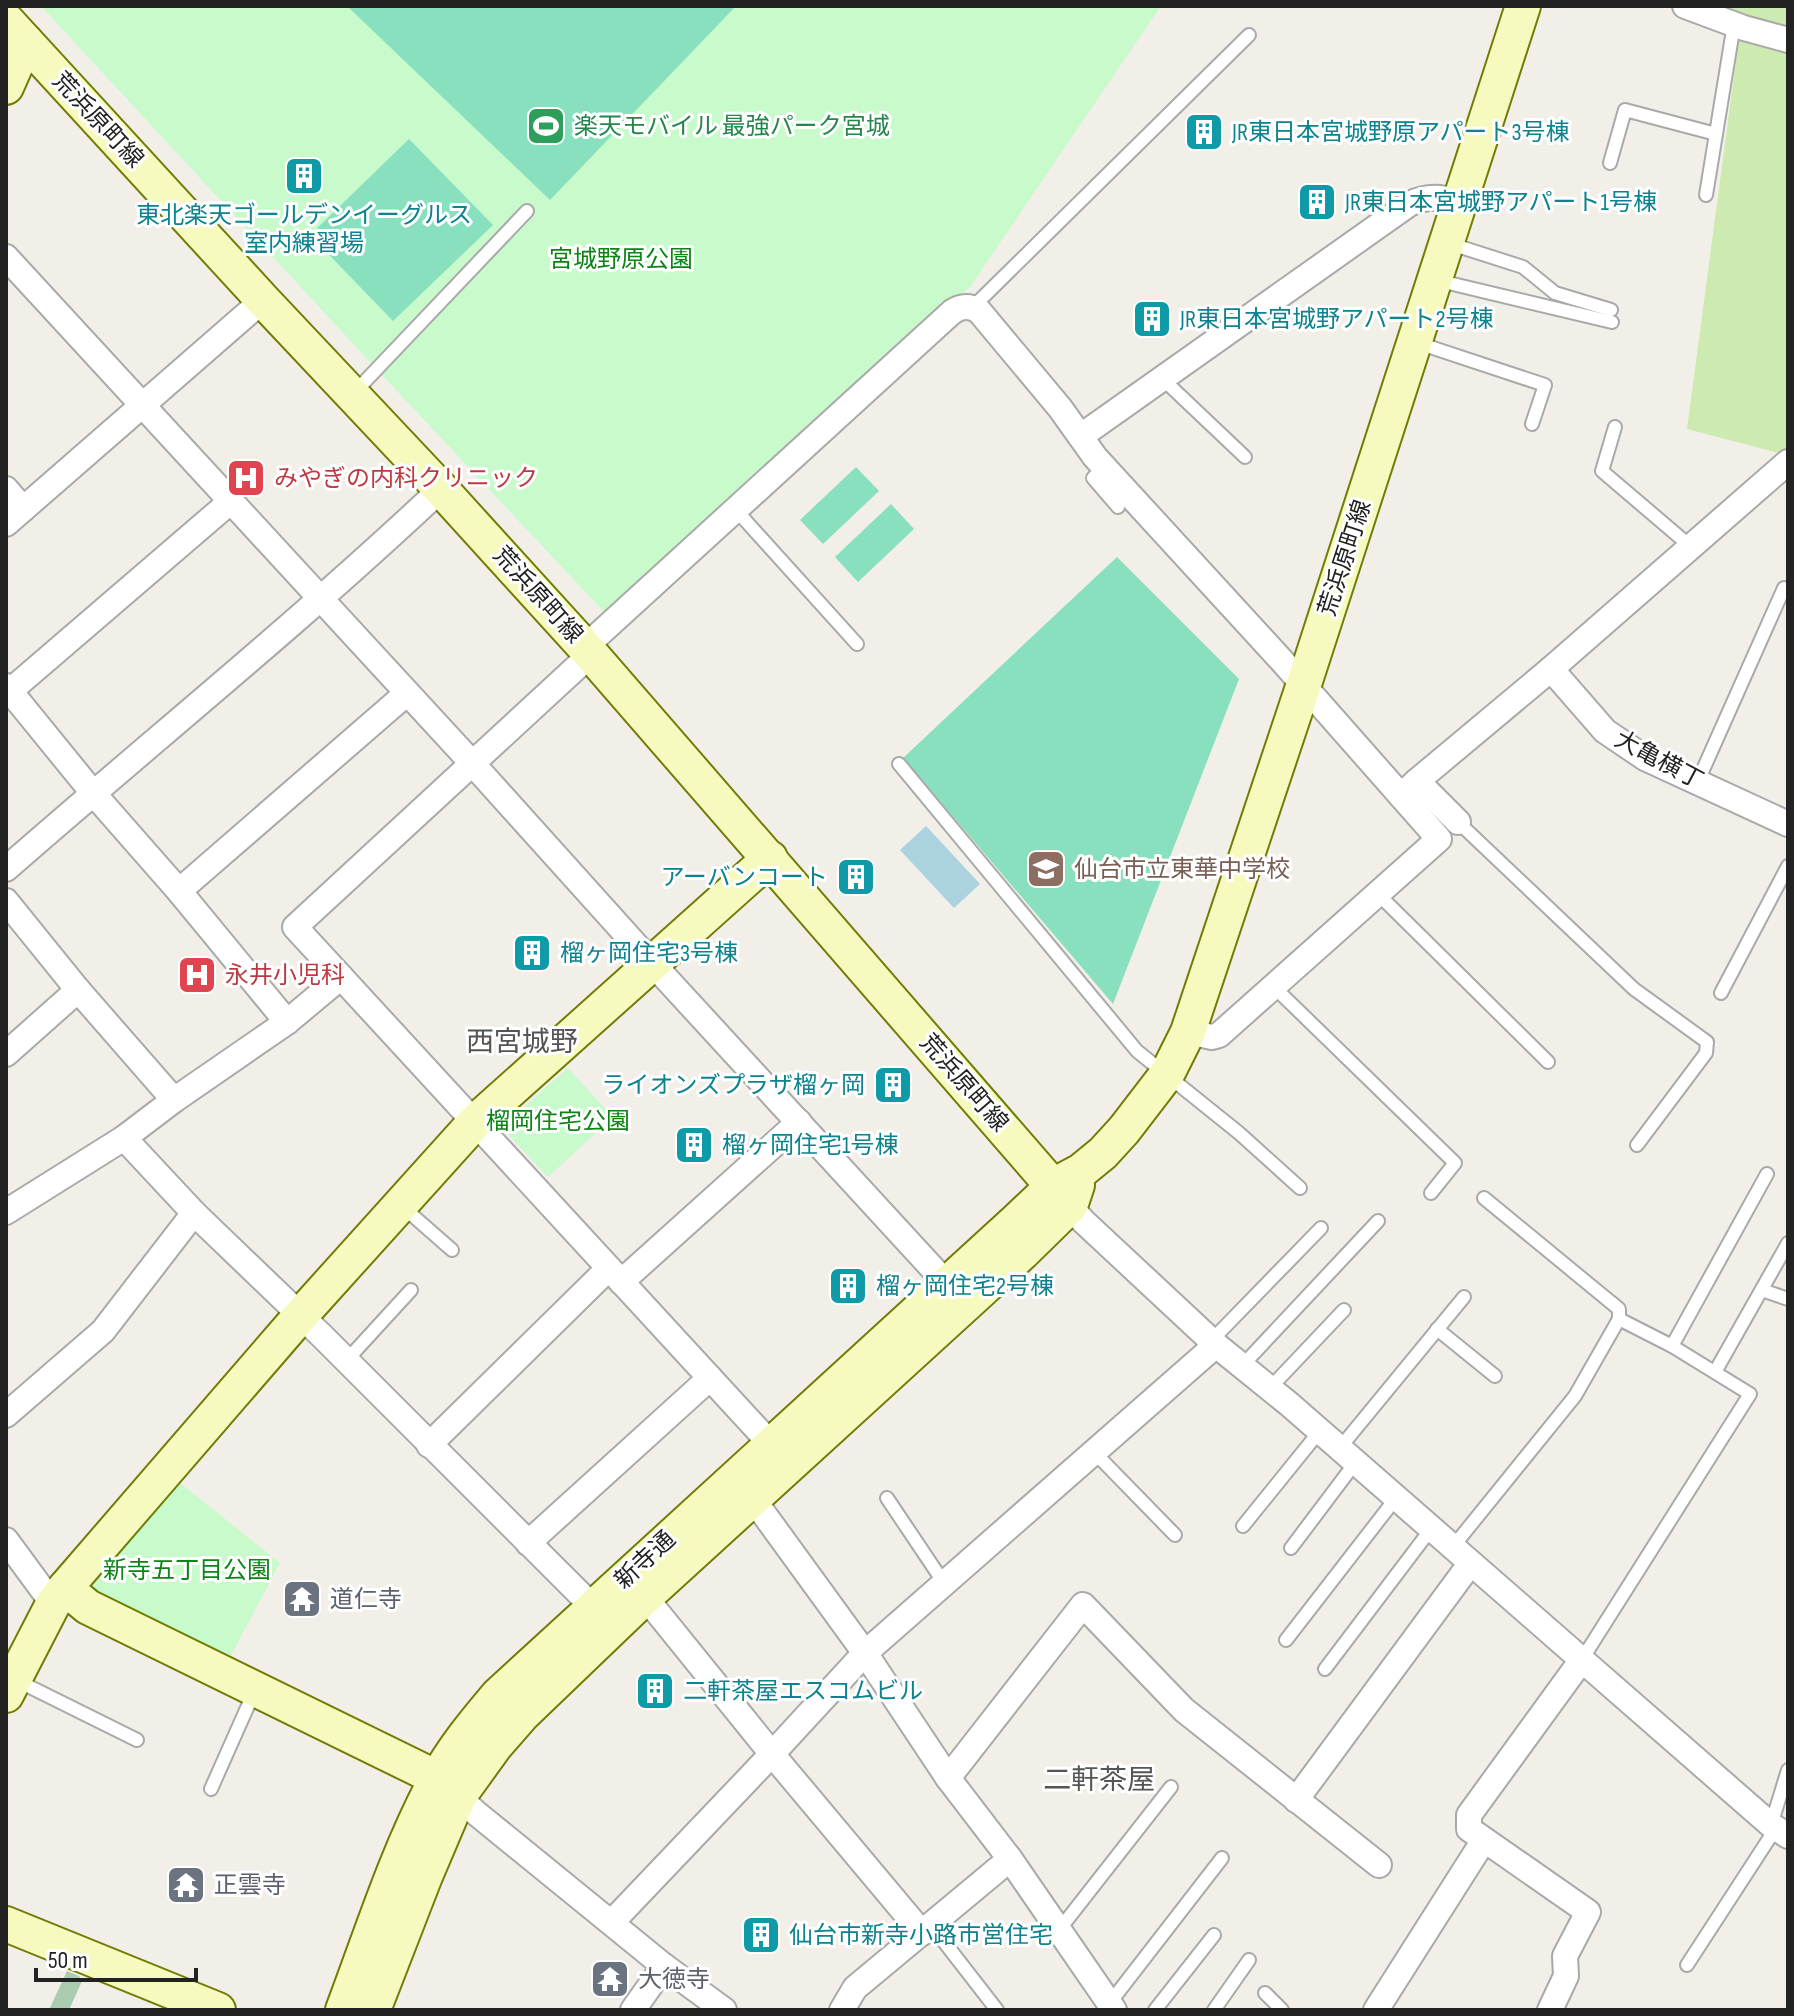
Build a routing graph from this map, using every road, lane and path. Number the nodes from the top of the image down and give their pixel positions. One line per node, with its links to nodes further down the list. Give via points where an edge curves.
1 (1523, 6): 11 (street, 荒浜原町線)
2 (1685, 6): 3 (street)
3 (1734, 24): 6 (street); 8 (lane)
4 (16, 31): 7 (street); 16 (street, 荒浜原町線)
5 (1249, 35): 17 (lane)
6 (1788, 40)
7 (6, 87)
8 (1716, 134): 9 (lane, via 1625,110); 10 (lane)
9 (1610, 163)
10 (1706, 195)
11 (1461, 202): 13 (street, 荒浜原町線); 19 (street, via 1432,197 1409,204)
12 (527, 211): 20 (lane)
13 (1448, 243): 15 (street, 荒浜原町線); 15 (lane, via 1523,267 1555,293 1612,316)
14 (6, 257): 21 (street)
15 (1436, 280): 18 (street, 荒浜原町線)
16 (263, 300): 20 (street, 荒浜原町線); 21 (street)
17 (973, 307): 24 (street); 32 (street, via 952,312)
18 (1415, 342): 22 (lane, via 1545,385); 40 (street, 荒浜原町線)
19 (1164, 378): 24 (street); 25 (lane)
20 (352, 394): 29 (street, 荒浜原町線)
21 (142, 406): 30 (street); 33 (street)
22 (1532, 424)
23 (1615, 427): 34 (lane, via 1602,471)
24 (1081, 436): 27 (street)
25 (1245, 457)
26 (1788, 462): 34 (street)
27 (1103, 466): 31 (lane, via 1093,478); 40 (street)
28 (6, 489): 33 (street)
29 (441, 489): 36 (street); 38 (street, 荒浜原町線)
30 (230, 502): 36 (street); 41 (street)
31 (1118, 507)
32 (735, 509): 37 (lane); 38 (street)
33 (15, 517)
34 (1690, 546): 39 (street)
35 (1784, 588): 45 (lane)
36 (320, 599): 42 (street); 47 (street)
37 (857, 644)
38 (588, 650): 43 (street); 51 (street, 荒浜原町線)
39 (1551, 669): 45 (street, 大亀横丁, via 1605,731 1645,758); 46 (street)
40 (1303, 687): 46 (street); 63 (street, 荒浜原町線)
41 (8, 689): 47 (street)
42 (406, 694): 43 (street); 54 (street)
43 (472, 763): 57 (street); 58 (street, via 295,927)
44 (899, 764): 66 (lane, via 1137,1051)
45 (1698, 781): 49 (street, 大亀横丁)
46 (1409, 789): 48 (street); 50 (street)
47 (93, 793): 53 (street); 54 (street)
48 (1458, 822): 50 (lane); 71 (lane, via 1634,989 1707,1042 1706,1053)
49 (1788, 824)
50 (1439, 839): 55 (street)
51 (770, 858): 57 (street); 73 (street, 荒浜原町線)
52 (1788, 866): 61 (lane)
53 (6, 869)
54 (179, 891): 62 (street)
55 (1377, 893): 59 (street); 65 (lane)
56 (6, 901): 60 (street)
57 (652, 963): 68 (street); 69 (street)
58 (341, 977): 62 (street); 68 (street)
59 (1273, 986): 63 (street, via 1219,1035); 75 (lane, via 1455,1163)
60 (78, 990): 64 (street); 67 (street)
61 (1721, 993)
62 (287, 1022): 67 (street)
63 (1188, 1032): 66 (street, 荒浜原町線)
64 (6, 1054)
65 (1548, 1062)
66 (1167, 1074): 73 (street, 荒浜原町線, via 1124,1130); 74 (lane)
67 (174, 1100): 70 (street)
68 (475, 1122): 77 (street); 84 (street)
69 (799, 1122): 84 (street); 87 (street)
70 (124, 1138): 78 (street); 79 (street)
71 (1637, 1145)
72 (1767, 1174): 95 (lane)
73 (1068, 1188): 87 (street, 新寺通, via 1022,1253); 94 (street, via 1083,1221)
74 (1300, 1188)
75 (1431, 1193)
76 (1484, 1198): 92 (lane, via 1619,1309)
77 (401, 1205): 83 (lane); 91 (street)
78 (6, 1212)
79 (194, 1213): 91 (street); 102 (street, via 103,1331)
80 (1378, 1221): 97 (lane)
81 (1321, 1228): 94 (lane)
82 (1788, 1243): 86 (lane)
83 (452, 1250)
84 (614, 1276): 100 (street); 104 (street)
85 (411, 1290): 96 (lane)
86 (1762, 1290): 89 (lane); 98 (lane)
87 (956, 1294): 106 (street, 新寺通)
88 (1464, 1297): 93 (lane)
89 (1788, 1299)
90 (1344, 1310): 101 (lane)
91 (301, 1315): 96 (street); 119 (street)
92 (1619, 1319): 95 (lane); 117 (lane, via 1575,1396)
93 (1437, 1329): 99 (lane); 107 (lane)
94 (1213, 1343): 97 (street); 105 (street)
95 (1672, 1346): 98 (lane)
96 (346, 1361): 104 (street)
97 (1241, 1367): 101 (street)
98 (1715, 1372): 124 (lane, via 1750,1394)
99 (1495, 1376)
100 (710, 1378): 106 (street); 115 (street)
101 (1270, 1388): 103 (street)
102 (6, 1415)
103 (1319, 1432): 107 (street); 111 (lane)
104 (429, 1445): 115 (street)
105 (1094, 1452): 113 (lane); 118 (street)
106 (781, 1454): 110 (street, 新寺通); 121 (street, 新寺通)
107 (1347, 1456): 109 (street); 116 (lane)
108 (887, 1498): 118 (lane)
109 (1396, 1498): 112 (street); 122 (lane)
110 (753, 1499): 120 (street, 新寺通); 123 (street)
111 (1243, 1526)
112 (1431, 1529): 117 (street); 125 (lane)
113 (1175, 1535)
114 (6, 1540): 119 (street)
115 (528, 1543): 121 (street)
116 (1291, 1548)
117 (1461, 1556): 124 (street); 135 (street)
118 (944, 1583): 123 (street)
119 (59, 1596): 126 (street); 127 (street)
120 (645, 1597): 121 (street, 新寺通); 129 (street)
121 (603, 1618): 132 (street, 新寺通, via 498,1695 469,1729)
122 (1286, 1640)
123 (865, 1653): 129 (street); 131 (street)
124 (1581, 1661): 136 (street); 137 (street, via 1469,1815 1469,1829)
125 (1325, 1669)
126 (10, 1687): 128 (lane)
127 (256, 1689): 132 (street); 134 (lane)
128 (137, 1740)
129 (772, 1754): 141 (street); 143 (street)
130 (1788, 1770): 136 (lane)
131 (948, 1778): 135 (street, via 1083,1605 1184,1710); 139 (street)
132 (448, 1787): 141 (street); 152 (street, 新寺通, via 409,1835); 153 (street, 新寺通, via 425,1876)
133 (1171, 1787): 144 (lane)
134 (211, 1789)
135 (1296, 1800): 140 (street)
136 (1778, 1830): 147 (lane)
137 (1484, 1840): 161 (street); 162 (street, via 1588,1912 1565,1956 1566,1976)
138 (1222, 1858): 150 (lane)
139 (1010, 1859): 143 (street); 144 (street)
140 (1379, 1865)
141 (612, 1922): 148 (street)
142 (6, 1924): 151 (street)
143 (927, 1929): 156 (street, via 855,1988); 157 (lane)
144 (1059, 1930): 150 (street)
145 (1214, 1935): 158 (lane)
146 (1249, 1960): 159 (lane)
147 (1687, 1965)
148 (664, 1966): 154 (street); 155 (street)
149 (1265, 1993): 160 (lane)
150 (1112, 2007)
151 (218, 2010)
152 (343, 2010)
153 (373, 2010)
154 (633, 2010)
155 (724, 2010)
156 (842, 2010)
157 (997, 2010)
158 (1155, 2010)
159 (1214, 2010)
160 (1282, 2010)
161 (1376, 2010)
162 (1550, 2010)

